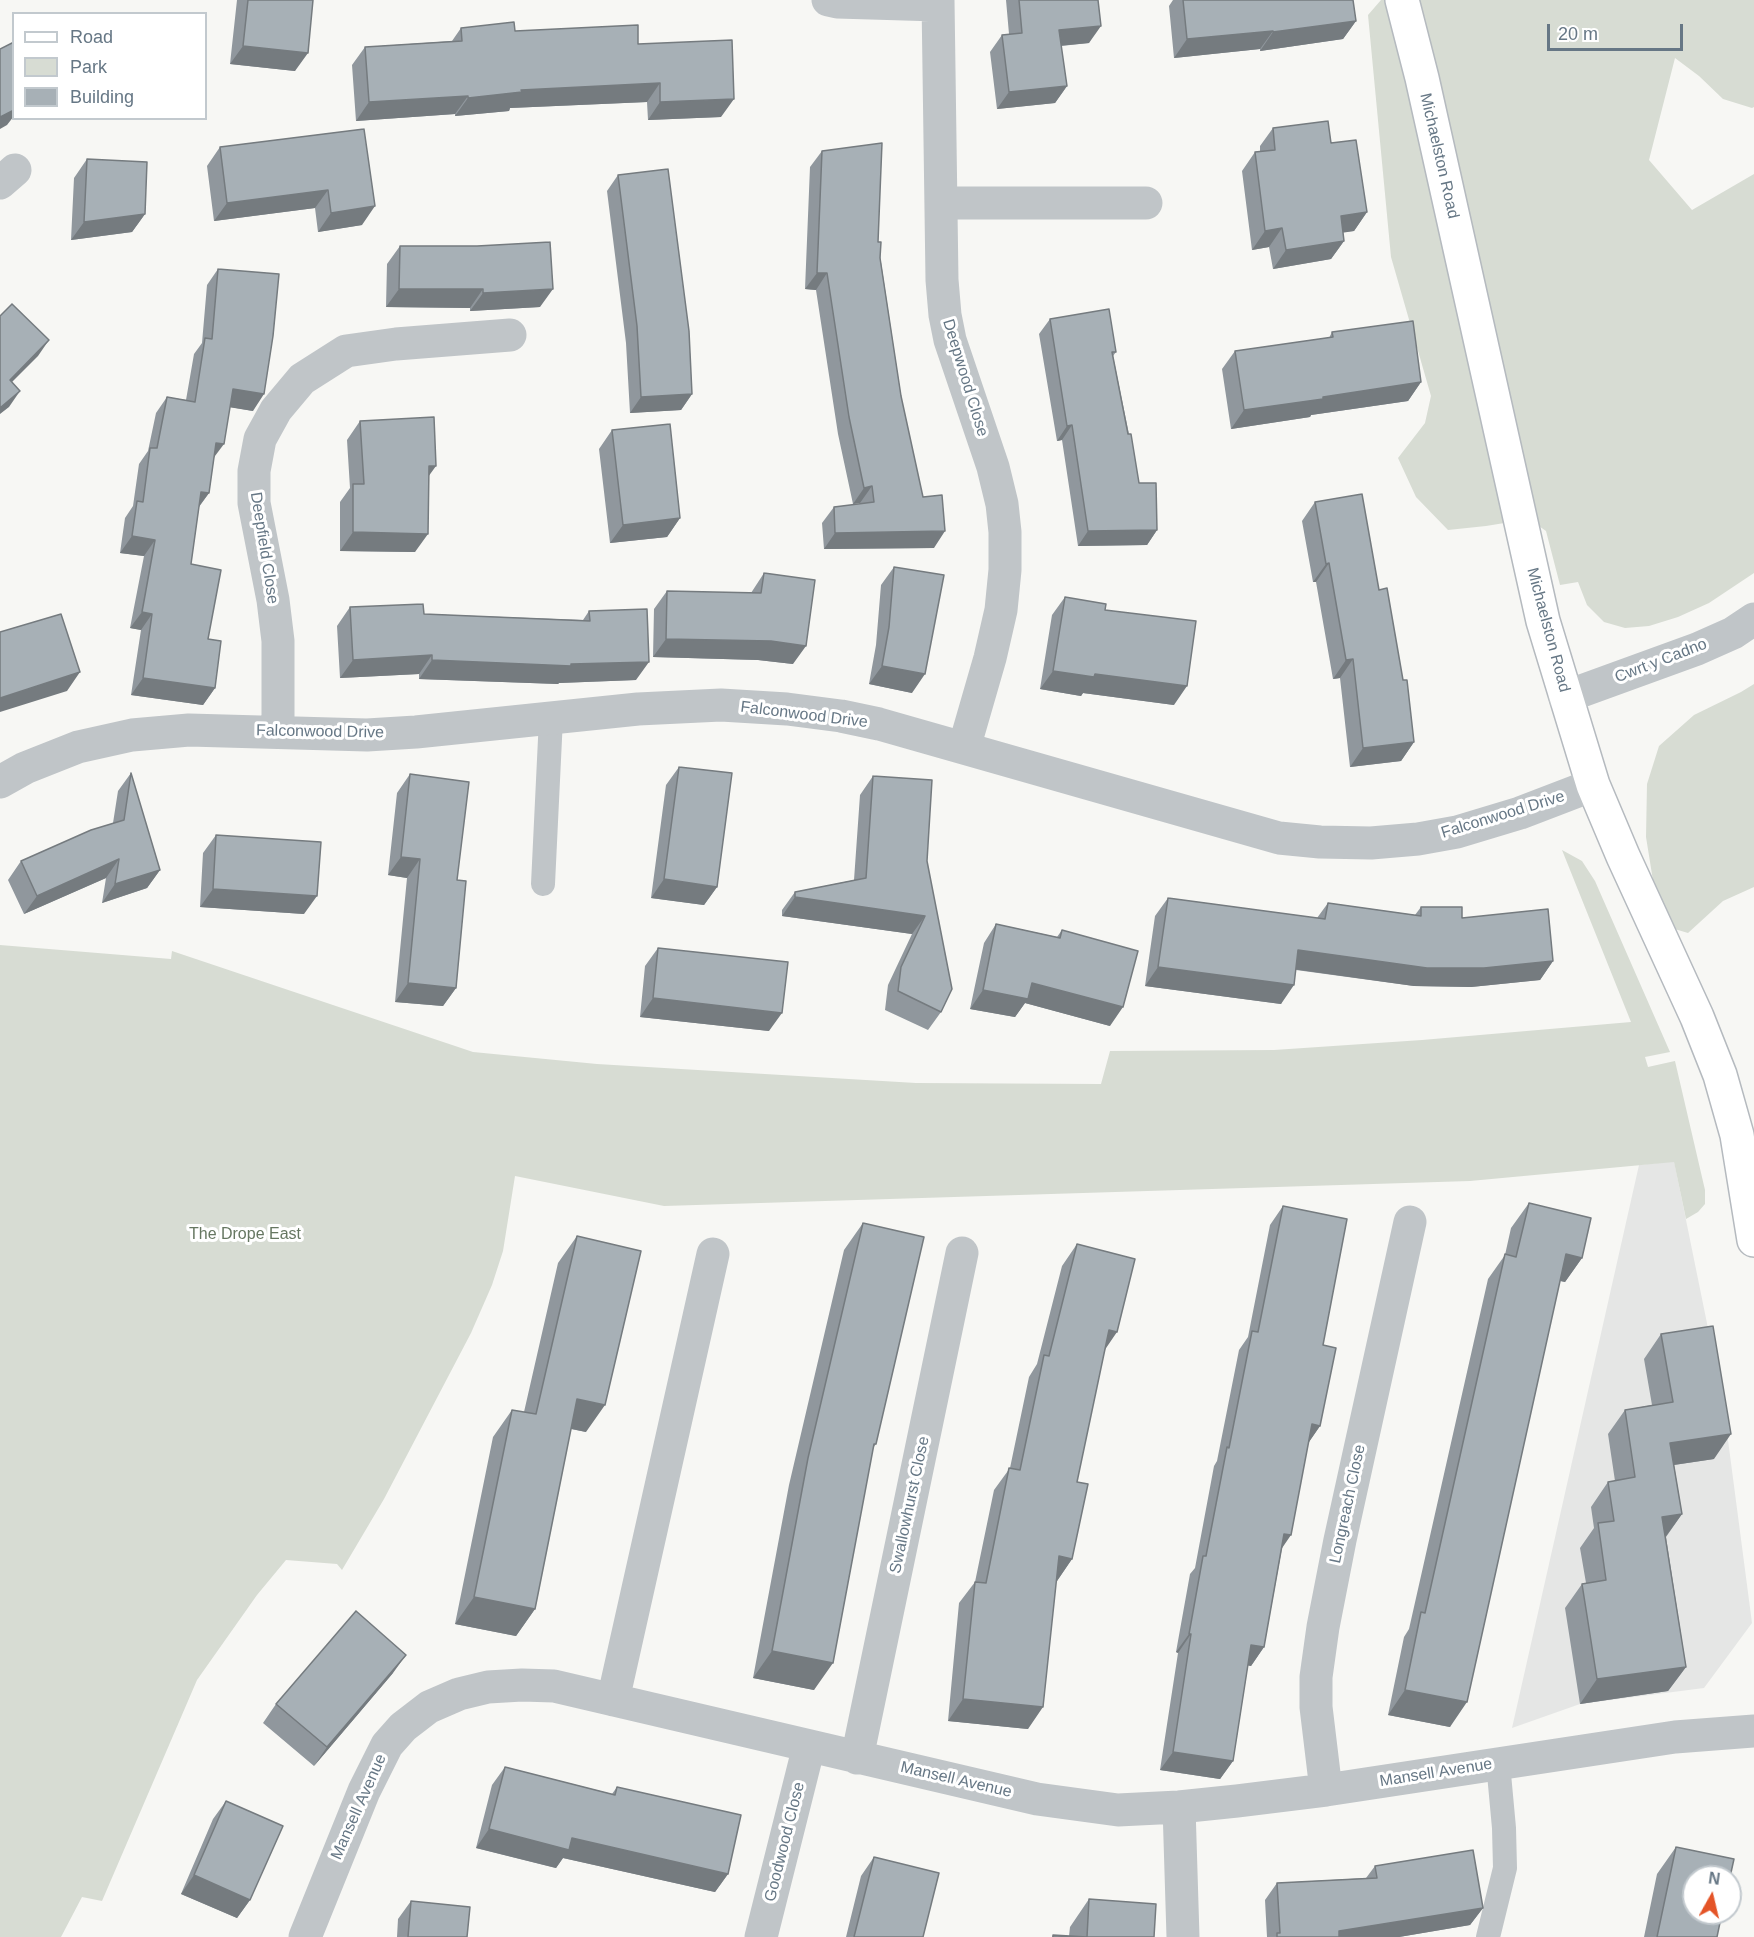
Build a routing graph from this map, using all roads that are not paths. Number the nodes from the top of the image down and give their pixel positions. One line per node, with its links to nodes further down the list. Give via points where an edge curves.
1 (828, 0): 3 (street)
2 (1402, 0): 8 (street, Michaelston Road, via 1538,597)
3 (938, 3): 4 (street, Deepwood Close)
4 (942, 203): 5 (street); 11 (street, Deepwood Close, via 945,315 993,467 1005,532 1001,610)
5 (1146, 203)
6 (510, 335): 10 (street, Deepfield Close, via 346,351 302,379 276,410 260,439 254,502 278,640)
7 (1754, 619): 8 (street, Cwrt y Cadno, via 1697,649)
8 (1565, 697): 13 (street, Michaelston Road)
9 (551, 718): 10 (street, Falconwood Drive, via 367,735); 11 (street, Falconwood Drive, via 721,705 787,709 842,716); 14 (lane)
10 (278, 731): 12 (street, Falconwood Drive, via 189,730 132,735 78,747)
11 (964, 748): 13 (street, Falconwood Drive, via 1279,838 1320,842 1371,843 1457,832)
12 (0, 782)
13 (1593, 785): 16 (street, Michaelston Road, via 1720,1075 1737,1135)
14 (543, 884)
15 (1410, 1222): 24 (street, Longreach Close, via 1321,1637 1316,1707)
16 (1754, 1240)
17 (963, 1253): 22 (street, Swallowhurst Close)
18 (713, 1254): 19 (street)
19 (613, 1700): 21 (street, Mansell Avenue); 26 (street, Mansell Avenue, via 554,1686 488,1687 429,1707 403,1727 387,1745 364,1791)
20 (1754, 1731): 23 (street, Mansell Avenue, via 1675,1737)
21 (809, 1746): 22 (street, Mansell Avenue); 27 (street, Goodwood Close)
22 (857, 1758): 25 (street, Mansell Avenue, via 1037,1799 1118,1810)
23 (1498, 1763): 24 (street, Mansell Avenue); 29 (lane, via 1505,1868)
24 (1326, 1790): 25 (street, Mansell Avenue)
25 (1179, 1807): 28 (street)
26 (305, 1937)
27 (761, 1937)
28 (1183, 1937)
29 (1488, 1937)

